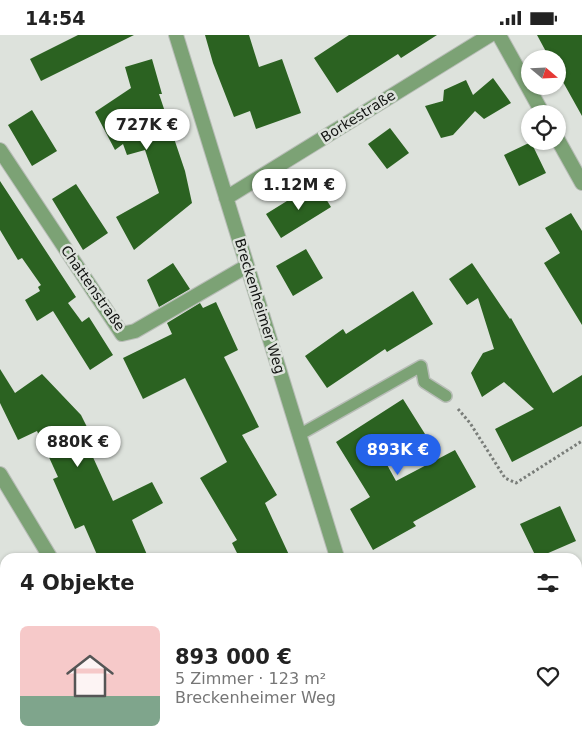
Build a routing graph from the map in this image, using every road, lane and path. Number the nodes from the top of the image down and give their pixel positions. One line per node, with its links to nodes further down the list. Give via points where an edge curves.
1 (176, 35): 8 (street, Breckenheimer Weg)
2 (490, 35): 8 (street, Borkestraße)
3 (499, 35): 4 (street)
4 (538, 105)
5 (0, 150): 9 (street, Chattenstraße, via 122,334 135,331)
6 (564, 150): 7 (street)
7 (582, 183)
8 (226, 197): 9 (street, Breckenheimer Weg)
9 (247, 266): 11 (street, Breckenheimer Weg)
10 (446, 395): 11 (lane, via 424,382 422,366); 12 (path, via 470,423 505,478 516,483)
11 (299, 435): 15 (street, Breckenheimer Weg)
12 (582, 441)
13 (0, 474): 14 (street)
14 (48, 553)
15 (337, 553)

